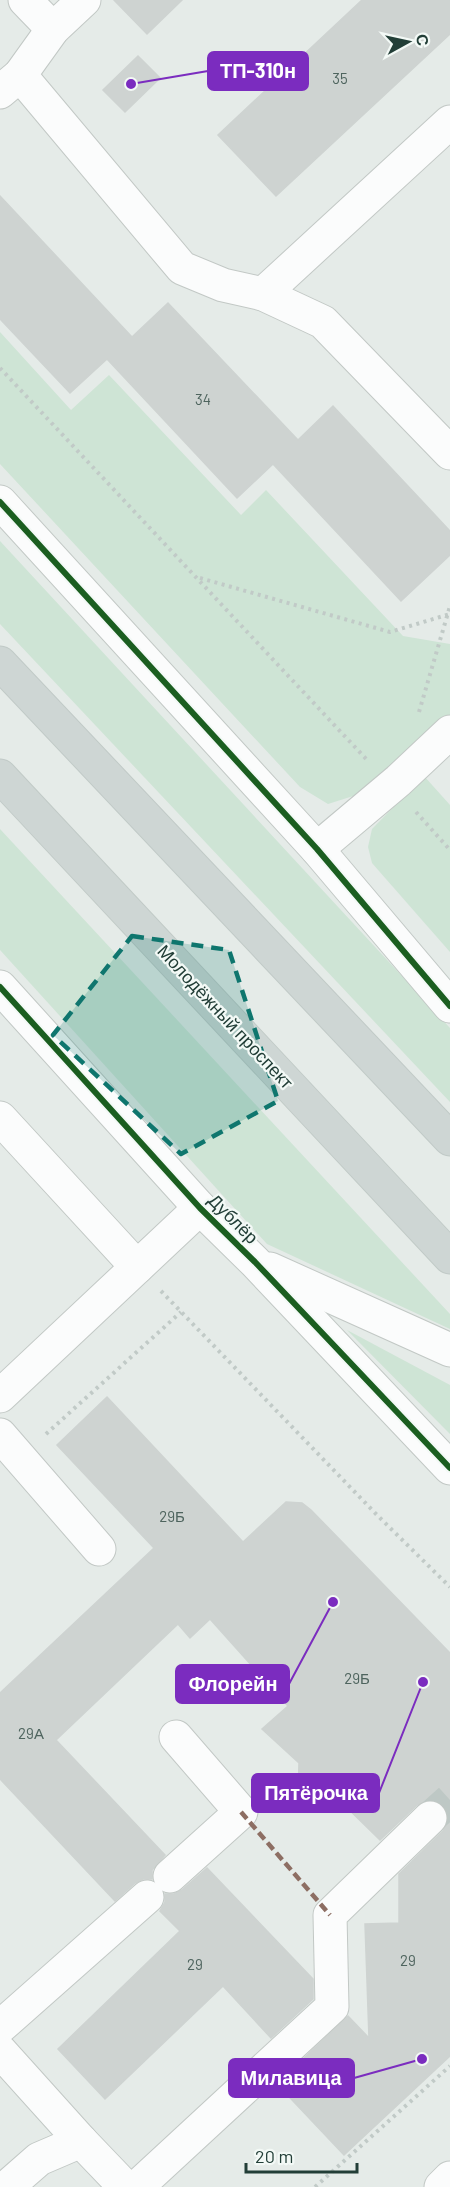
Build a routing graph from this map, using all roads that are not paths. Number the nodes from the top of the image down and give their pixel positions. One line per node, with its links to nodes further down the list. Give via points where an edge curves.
1 (25, 0): 3 (street)
2 (84, 0): 3 (street)
3 (53, 29): 4 (street)
4 (10, 84): 6 (street, via 182,268 223,285)
5 (450, 122): 6 (street)
6 (263, 294): 7 (street, via 323,322)
7 (450, 453)
8 (0, 502): 12 (street)
9 (0, 663): 16 (main road)
10 (450, 732): 12 (street)
11 (0, 776): 18 (main road, Молодёжный проспект)
12 (317, 849): 14 (street)
13 (0, 987): 17 (street, Дублёр)
14 (450, 1006)
15 (0, 1118): 20 (street)
16 (450, 1140)
17 (201, 1208): 19 (street, Дублёр); 20 (street)
18 (450, 1257)
19 (255, 1262): 21 (street); 24 (street, Дублёр)
20 (137, 1267): 22 (street)
21 (450, 1350)
22 (1, 1393)
23 (10, 1446): 25 (street)
24 (450, 1468)
25 (99, 1549)
26 (176, 1737): 28 (street, via 241,1812)
27 (430, 1818): 34 (street, via 330,1915 332,2007)
28 (0, 2026)
29 (0, 2051): 30 (street)
30 (81, 2141): 32 (street, via 39,2159); 33 (street)
31 (450, 2178): 35 (street)
32 (7, 2187)
33 (125, 2187)
34 (137, 2187)
35 (441, 2187)

